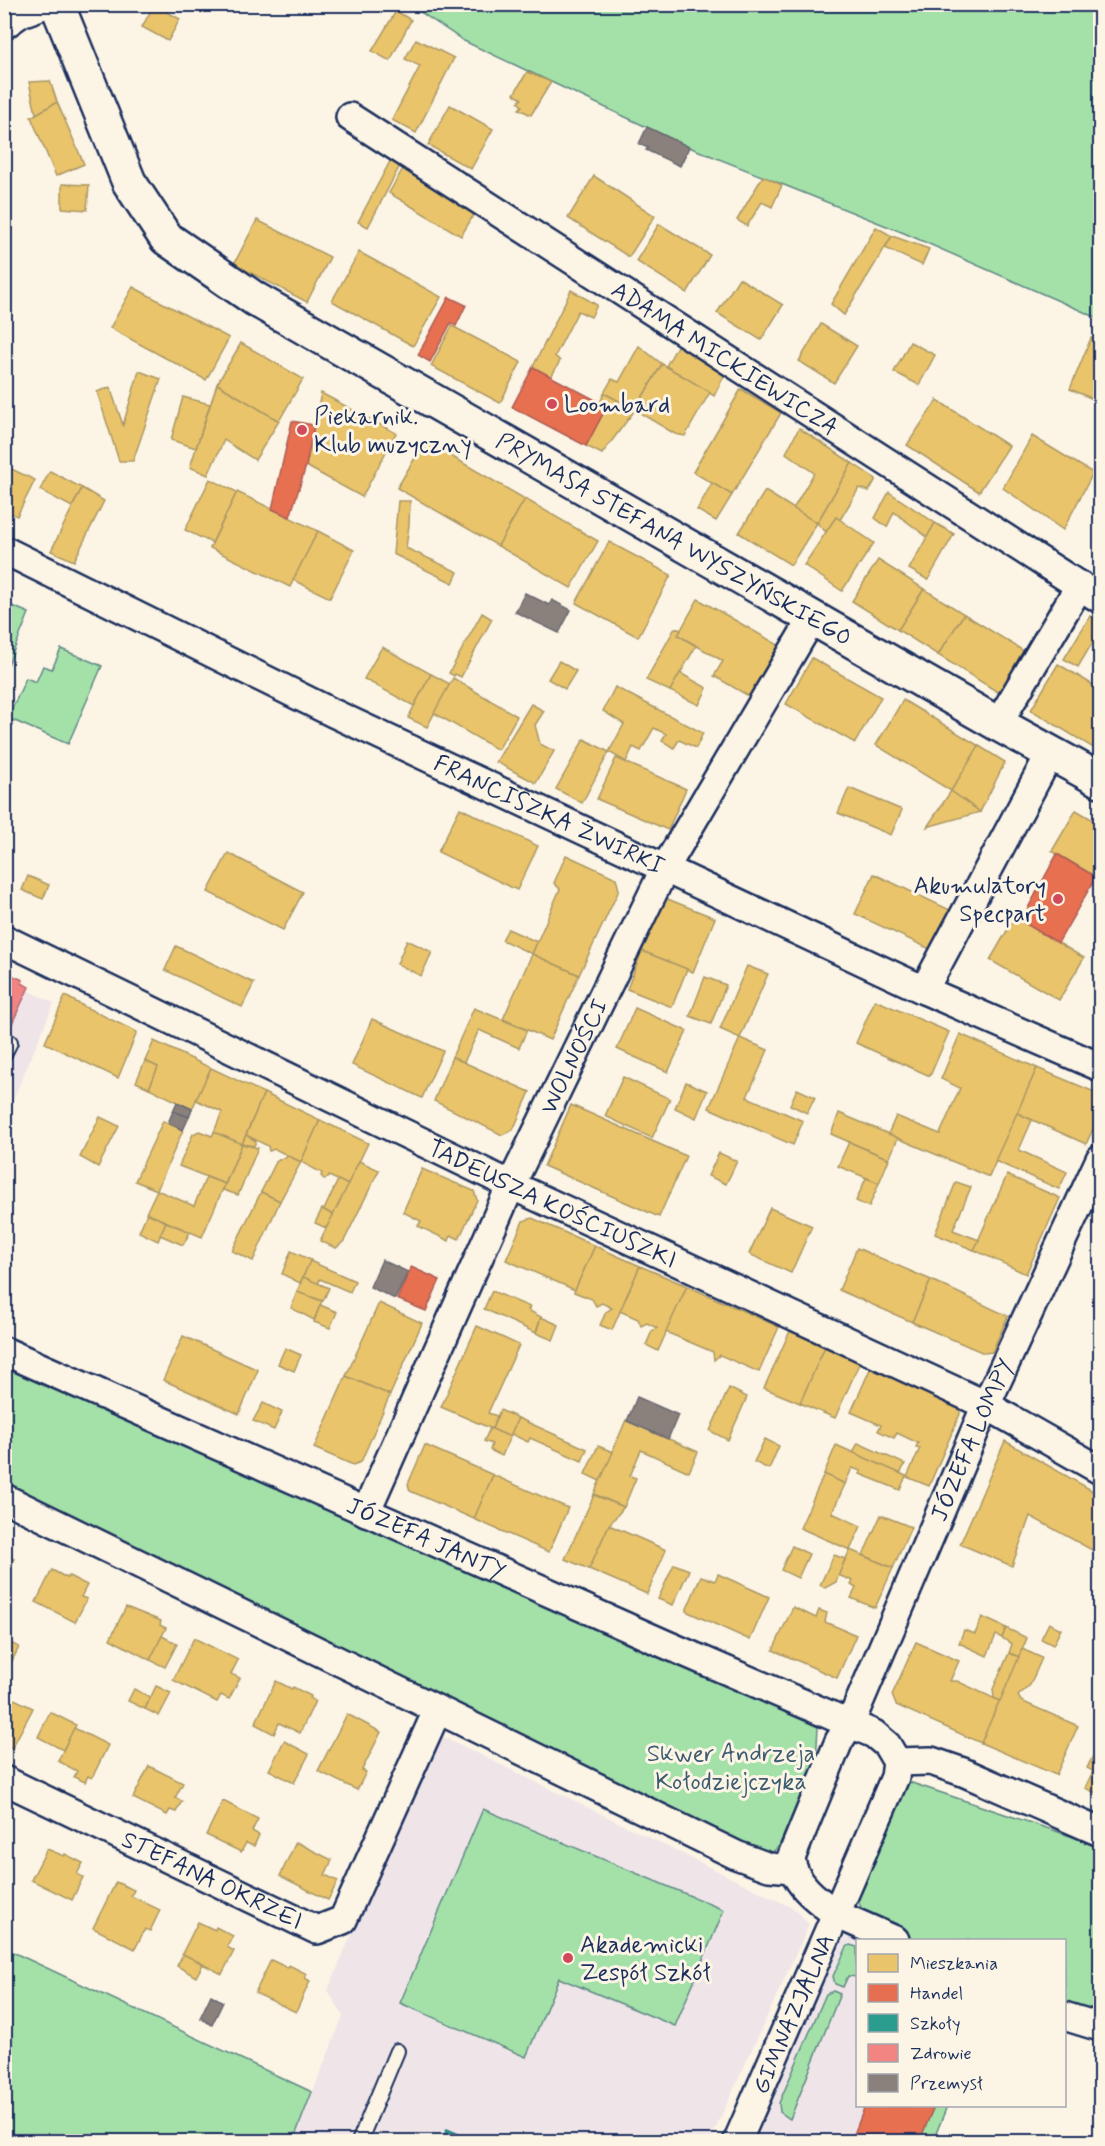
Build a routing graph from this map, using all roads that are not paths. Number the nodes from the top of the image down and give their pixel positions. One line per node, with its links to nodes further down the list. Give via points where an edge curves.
1 (46, 4): 3 (street, via 21,13)
2 (57, 4): 7 (street, PRYMASA STEFANA WYSZYŃSKIEGO, via 129,182 166,238 265,305)
3 (4, 25)
4 (350, 117): 6 (street, ADAMA MICKIEWICZA)
5 (4, 550): 11 (street, FRANCISZKA ŻWIRKI, via 333,713)
6 (1090, 592): 8 (street)
7 (813, 617): 8 (street, PRYMASA STEFANA WYSZYŃSKIEGO); 11 (street, WOLNOŚCI)
8 (998, 724): 9 (street, PRYMASA STEFANA WYSZYŃSKIEGO)
9 (1051, 752): 10 (street, PRYMASA STEFANA WYSZYŃSKIEGO); 13 (street)
10 (1101, 780)
11 (665, 868): 13 (street, FRANCISZKA ŻWIRKI); 16 (street, WOLNOŚCI)
12 (4, 939): 16 (street, TADEUSZA KOŚCIUSZKI)
13 (924, 990): 14 (street, FRANCISZKA ŻWIRKI)
14 (1101, 1067)
15 (1101, 1160): 18 (street, JÓZEFA LOMPY)
16 (511, 1185): 18 (street, TADEUSZA KOŚCIUSZKI); 21 (street, WOLNOŚCI)
17 (4, 1352): 21 (street, JÓZEFA JANTY)
18 (986, 1405): 19 (street, TADEUSZA KOŚCIUSZKI); 23 (street, JÓZEFA LOMPY)
19 (1101, 1470)
20 (4, 1498): 22 (street)
21 (366, 1512): 23 (street, JÓZEFA JANTY)
22 (437, 1711): 25 (street, STEFANA OKRZEI, via 343,1920 317,1930); 27 (street, via 736,1855 769,1867)
23 (850, 1724): 24 (street, JÓZEFA JANTY, via 888,1745); 27 (street, JÓZEFA LOMPY, via 838,1741 814,1800 791,1858)
24 (897, 1762): 26 (street, via 931,1761); 28 (street, via 896,1777)
25 (4, 1780)
26 (1101, 1832)
27 (792, 1869): 28 (street, via 810,1894)
28 (836, 1914): 29 (street, GIMNAZJALNA); 34 (street, GIMNAZJALNA)
29 (891, 1939)
30 (1066, 2016): 31 (street)
31 (1101, 2027)
32 (397, 2051): 33 (lane)
33 (359, 2142)
34 (737, 2142)

